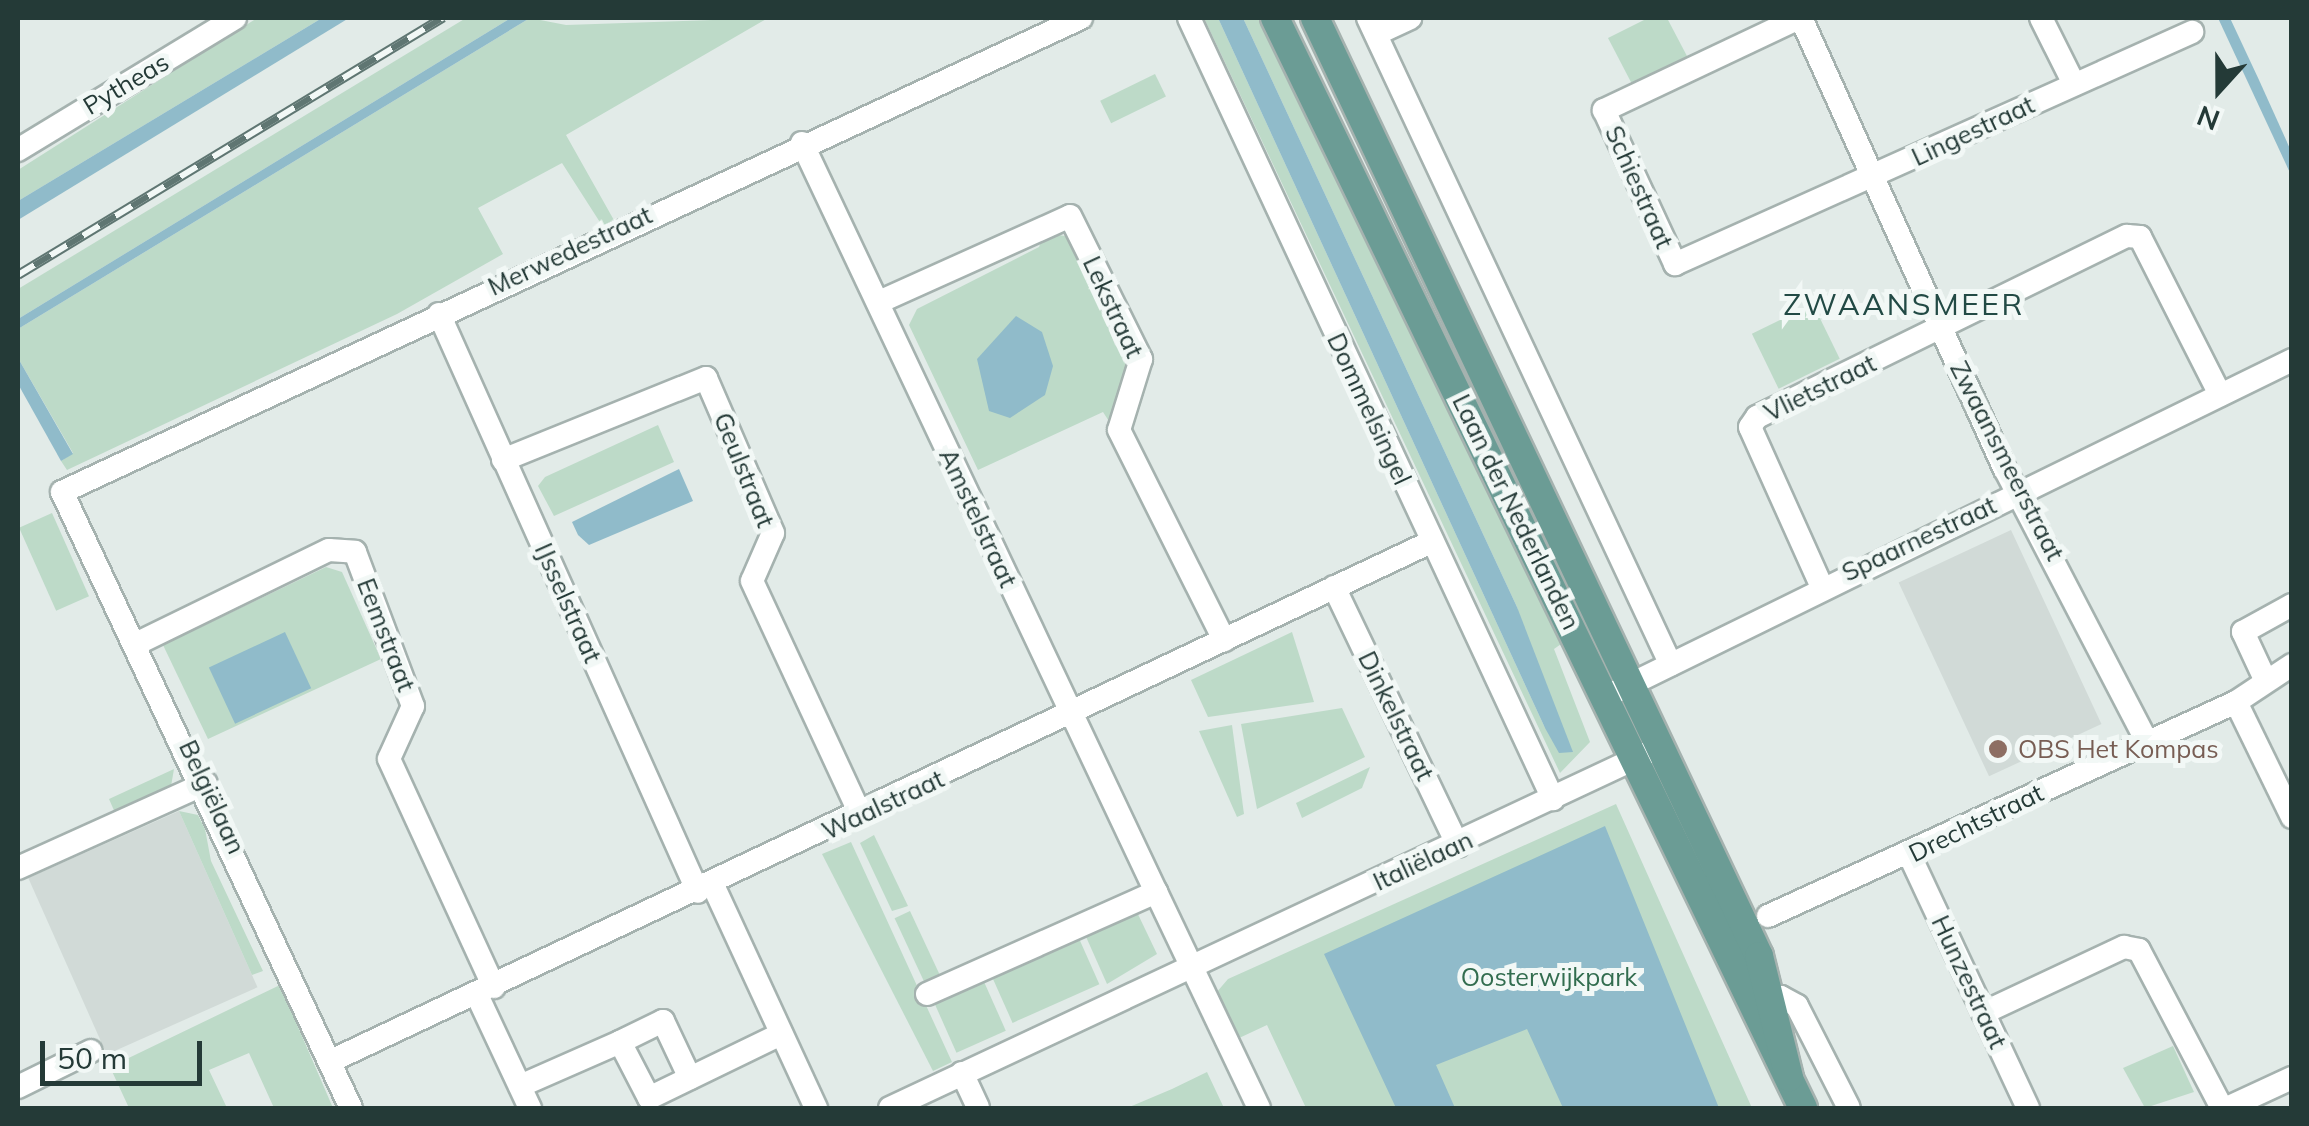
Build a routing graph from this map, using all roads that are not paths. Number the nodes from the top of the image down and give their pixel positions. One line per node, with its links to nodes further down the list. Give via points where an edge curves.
1 (235, 18): 13 (street, Pytheas)
2 (1081, 18): 12 (street, Merwedestraat)
3 (1189, 18): 23 (street, Dommelsingel)
4 (1276, 18): 32 (main road, Laan der Nederlanden)
5 (1315, 18): 32 (main road, Laan der Nederlanden)
6 (1410, 18): 9 (street)
7 (1800, 18): 14 (street, Zwaansmeerstraat); 14 (street, Schiestraat, via 1604,110 1675,264)
8 (2041, 18): 11 (street)
9 (1372, 26): 29 (street)
10 (2192, 32): 11 (street, Lingestraat)
11 (2074, 84): 14 (street, Lingestraat)
12 (802, 143): 15 (street, Amstelstraat); 16 (street, Merwedestraat)
13 (18, 150)
14 (1873, 179): 17 (street, Zwaansmeerstraat)
15 (880, 302): 27 (street, Lekstraat, via 1070,216 1141,359 1118,430); 34 (street, Amstelstraat)
16 (439, 314): 20 (street, IJsselstraat); 22 (street, Merwedestraat)
17 (1941, 330): 19 (street, via 2140,238); 21 (street, Zwaansmeerstraat); 24 (street, Vlietstraat, via 1750,428)
18 (2292, 360): 19 (street, Spaarnestraat)
19 (2220, 395): 21 (street, Spaarnestraat)
20 (503, 460): 39 (street, Geulstraat, via 706,378 773,533 752,582); 44 (street, IJsselstraat)
21 (2024, 490): 24 (street, Spaarnestraat); 35 (street, Zwaansmeerstraat)
22 (62, 492): 28 (street, Belgiëlaan)
23 (1430, 542): 25 (street, Waalstraat); 38 (street, Dommelsingel)
24 (1821, 585): 29 (street, Spaarnestraat)
25 (1334, 587): 27 (street, Waalstraat); 41 (street, Dinkelstraat)
26 (2292, 606): 31 (street, via 2243,632)
27 (1224, 640): 34 (street, Waalstraat)
28 (140, 642): 37 (street, Belgiëlaan); 48 (street, Eemstraat, via 329,550 355,552 413,706 389,758)
29 (1672, 665): 32 (street, Spaarnestraat)
30 (2292, 665): 31 (street, Drechtstraat)
31 (2264, 678): 33 (street, Drechtstraat)
32 (1615, 692): 36 (main road, Laan der Nederlanden)
33 (2236, 702): 35 (street, Drechtstraat); 40 (street)
34 (1071, 718): 39 (street, Waalstraat); 45 (street, Amstelstraat)
35 (2145, 738): 42 (street, Drechtstraat)
36 (1643, 754): 38 (street, Italiëlaan); 50 (main road, Laan der Nederlanden)
37 (206, 783): 43 (street); 55 (street, Belgiëlaan)
38 (1553, 798): 41 (street, Italiëlaan)
39 (860, 814): 44 (street, Waalstraat)
40 (2292, 817)
41 (1458, 846): 47 (street, Italiëlaan)
42 (1910, 856): 46 (street, Drechtstraat); 51 (street, Hunzestraat)
43 (20, 861)
44 (705, 889): 48 (street, Waalstraat); 52 (street, IJsselstraat)
45 (1156, 892): 47 (street); 49 (street)
46 (1768, 916)
47 (1191, 971): 56 (street, Italiëlaan); 66 (street)
48 (486, 991): 55 (street, Waalstraat); 60 (street)
49 (927, 994)
50 (1761, 1005): 67 (main road, Laan der Nederlanden); 68 (street, Laan der Nederlanden, via 1798,1006)
51 (1983, 1013): 69 (street, Hunzestraat); 70 (street, via 2124,946 2139,950)
52 (782, 1034): 57 (street); 63 (street, IJsselstraat)
53 (620, 1042): 57 (street, via 649,1098); 57 (street, via 663,1021); 60 (street)
54 (90, 1051): 59 (street)
55 (332, 1060): 61 (street, Belgiëlaan)
56 (962, 1073): 64 (street, Italiëlaan); 65 (street)
57 (690, 1078)
58 (2292, 1078): 70 (street)
59 (18, 1086)
60 (520, 1086): 62 (street)
61 (351, 1108)
62 (530, 1108)
63 (816, 1108)
64 (890, 1108)
65 (978, 1108)
66 (1260, 1108)
67 (1803, 1108)
68 (1849, 1108)
69 (2028, 1108)
70 (2224, 1108)

